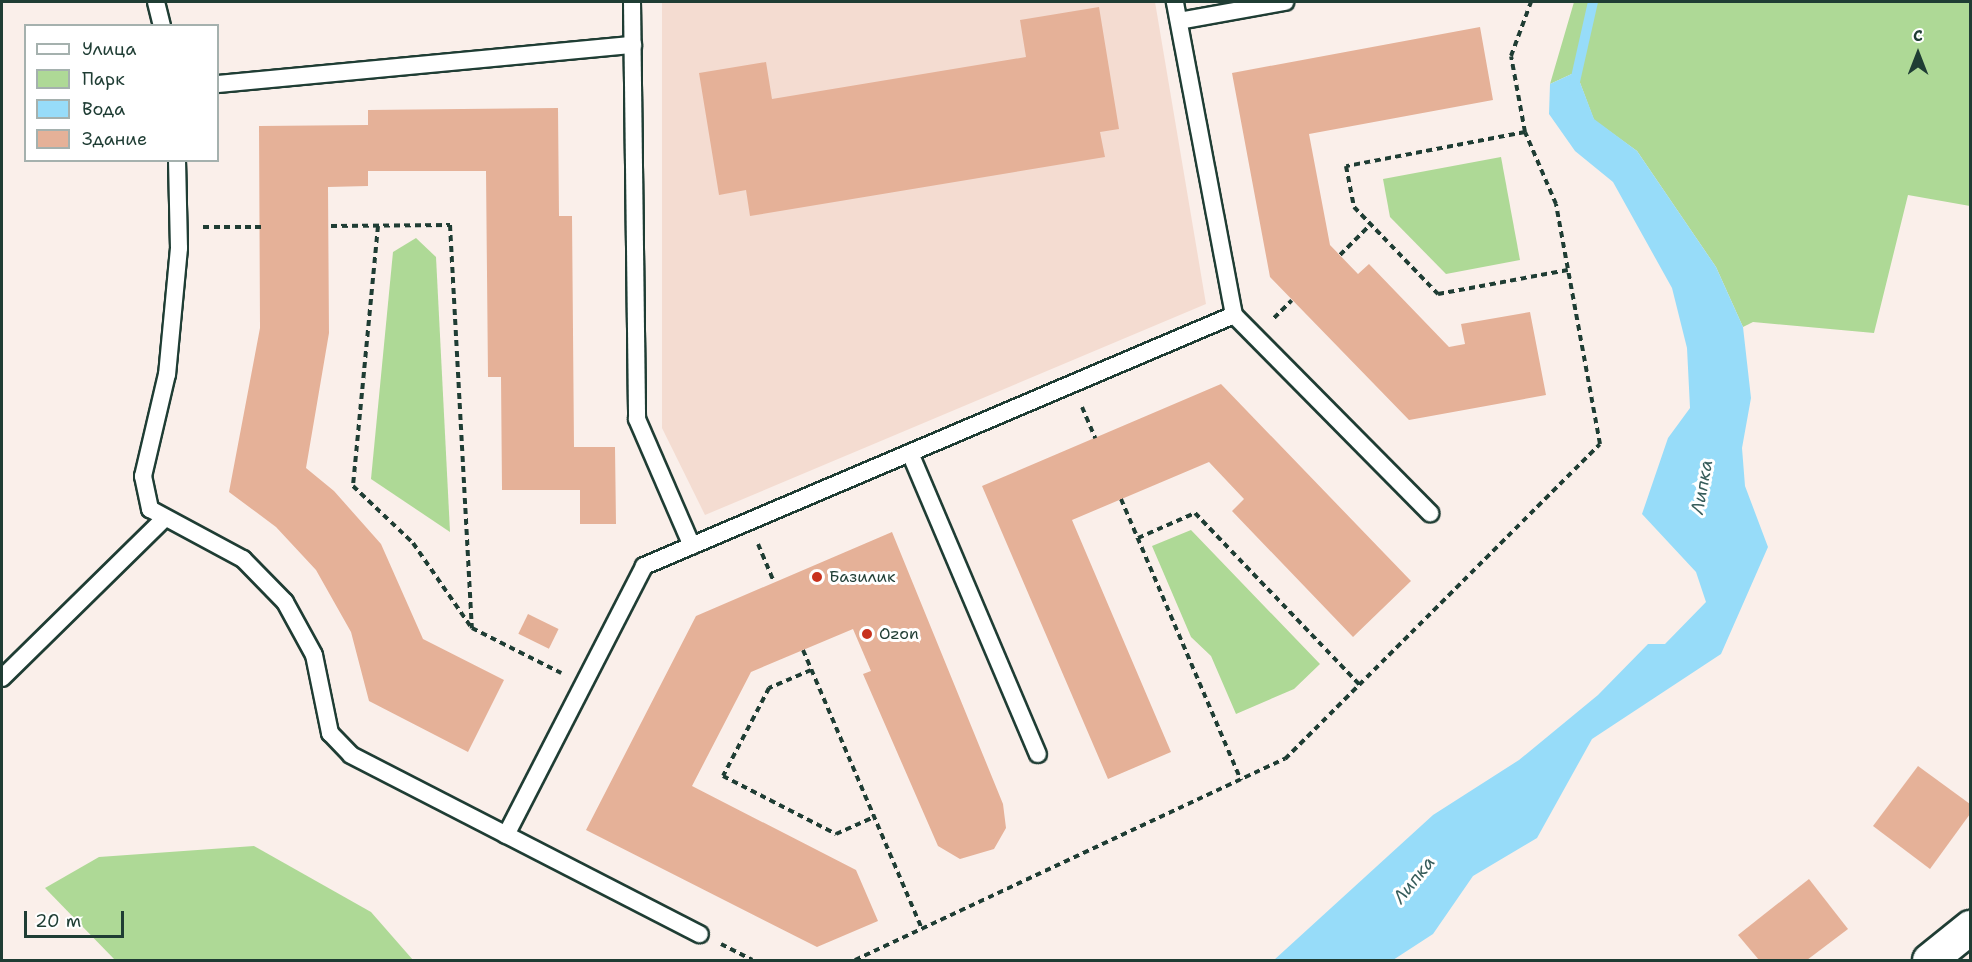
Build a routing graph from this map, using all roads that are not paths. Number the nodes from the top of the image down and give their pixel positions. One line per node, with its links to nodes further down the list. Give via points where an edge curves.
1 (156, 2): 6 (lane)
2 (632, 2): 7 (lane)
3 (1175, 2): 5 (lane)
4 (1285, 2): 5 (lane)
5 (1179, 21): 10 (lane)
6 (162, 24)
7 (633, 45): 8 (lane); 14 (lane, via 637,419)
8 (219, 84)
9 (177, 162): 13 (lane, via 179,227 167,374 143,476 150,509)
10 (1234, 315): 11 (lane); 12 (lane)
11 (910, 453): 14 (lane); 16 (lane)
12 (1430, 513)
13 (165, 518): 15 (lane); 17 (lane, via 243,560 285,602 314,656 330,733 339,746)
14 (692, 546): 17 (lane, via 644,566)
15 (2, 678)
16 (1038, 754)
17 (506, 835): 19 (lane)
18 (1971, 927): 20 (street)
19 (700, 934)
20 (1929, 960)

